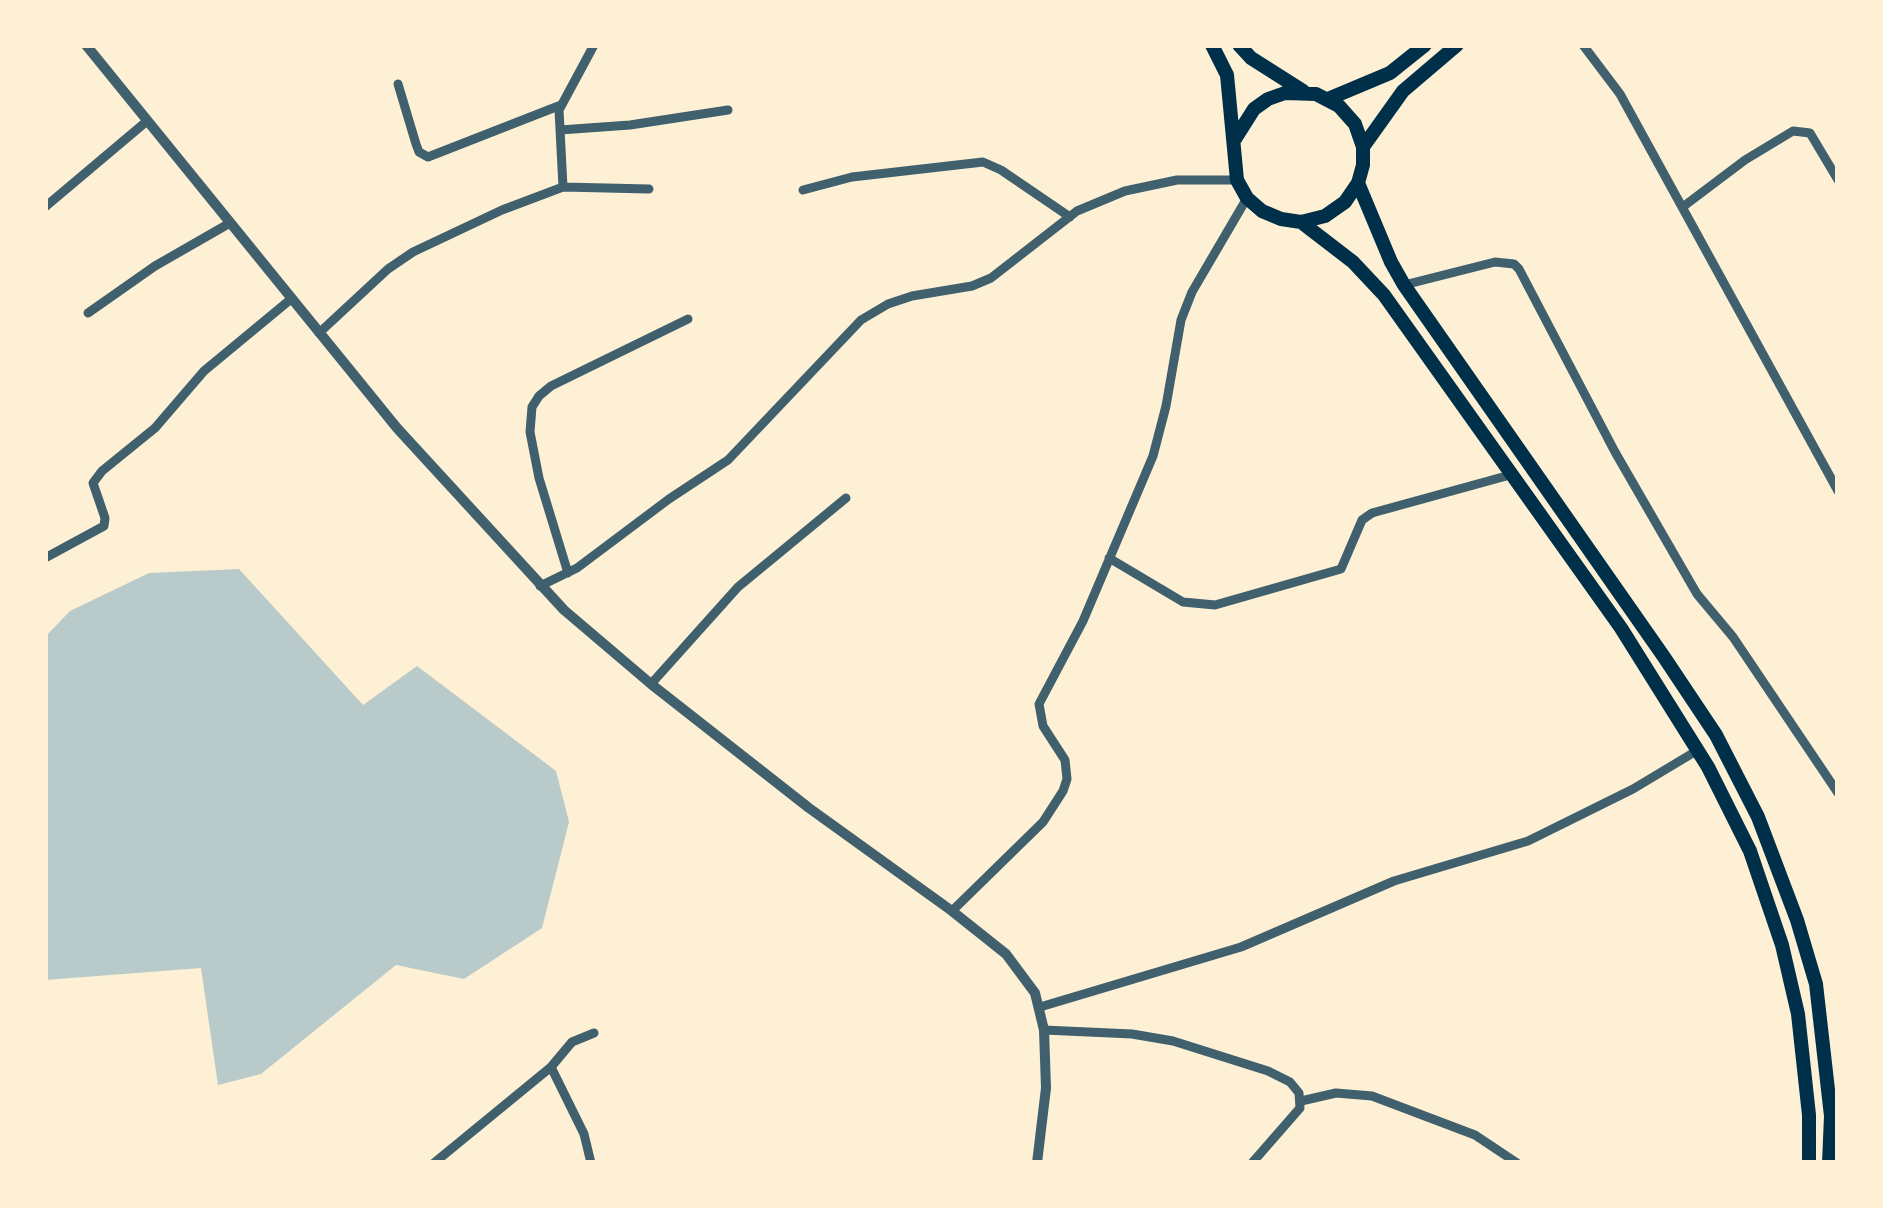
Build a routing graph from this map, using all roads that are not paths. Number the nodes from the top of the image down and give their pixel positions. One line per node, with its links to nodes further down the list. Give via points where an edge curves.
1 (86, 45): 13 (street)
2 (594, 45): 11 (street)
3 (1212, 45): 15 (highway, via 1227,76)
4 (1239, 45): 9 (highway)
5 (1425, 45): 10 (highway, via 1390,73)
6 (1457, 45): 16 (highway, via 1403,90)
7 (1583, 45): 24 (street, via 1620,94)
8 (398, 84): 11 (street, via 419,152 428,157)
9 (1303, 92): 10 (highway); 15 (highway, via 1254,109)
10 (1328, 99): 16 (highway, via 1355,124)
11 (561, 105): 14 (street)
12 (728, 110): 14 (street)
13 (146, 122): 25 (street); 28 (street)
14 (560, 130): 20 (street)
15 (1235, 140): 17 (highway)
16 (1363, 148): 19 (highway)
17 (1237, 180): 23 (highway); 26 (street, via 1157,182)
18 (1838, 180): 24 (street, via 1816,141 1793,131)
19 (1358, 182): 27 (highway, via 1325,216); 29 (highway)
20 (563, 187): 21 (street); 33 (street, via 414,252)
21 (649, 188)
22 (803, 190): 26 (street, via 852,177 984,162)
23 (1247, 198): 27 (highway, via 1281,220); 38 (street, via 1181,320 1153,456)
24 (1684, 206): 35 (street)
25 (45, 207)
26 (1070, 217): 39 (street, via 990,278 900,300 861,320 743,447)
27 (1302, 222): 34 (highway, via 1384,295)
28 (230, 224): 30 (street); 31 (street)
29 (1404, 285): 43 (street, via 1495,262 1514,264 1697,594 1734,637); 56 (highway, via 1716,735 1758,817 1816,984 1831,1116)
30 (292, 299): 33 (street); 37 (street, via 204,371 155,428 102,471 93,484 104,526)
31 (88, 313)
32 (688, 319): 39 (street, via 551,386 532,407 539,478)
33 (319, 332): 40 (street)
34 (1510, 476): 38 (street, via 1372,513 1362,520 1342,569 1215,605 1184,602); 42 (highway, via 1621,628)
35 (1838, 491)
36 (846, 498): 41 (street, via 738,586)
37 (45, 558)
38 (1109, 558): 44 (street, via 1040,704 1042,726 1068,769 1063,791 1044,822)
39 (568, 573): 40 (street)
40 (540, 586): 41 (street)
41 (651, 684): 44 (street)
42 (1698, 750): 45 (street, via 1528,841 1394,881 1241,947); 55 (highway, via 1750,851 1782,944 1798,1014)
43 (1838, 792)
44 (952, 910): 45 (street, via 1006,954)
45 (1040, 1007): 46 (street)
46 (1044, 1030): 49 (street, via 1173,1042 1268,1071 1295,1086); 52 (street, via 1046,1088)
47 (594, 1032): 48 (street, via 572,1042)
48 (551, 1068): 50 (street); 51 (street)
49 (1301, 1101): 53 (street); 54 (street, via 1336,1093 1372,1096 1475,1135)
50 (434, 1163)
51 (592, 1163)
52 (1037, 1163)
53 (1252, 1163)
54 (1517, 1163)
55 (1810, 1163)
56 (1829, 1163)

